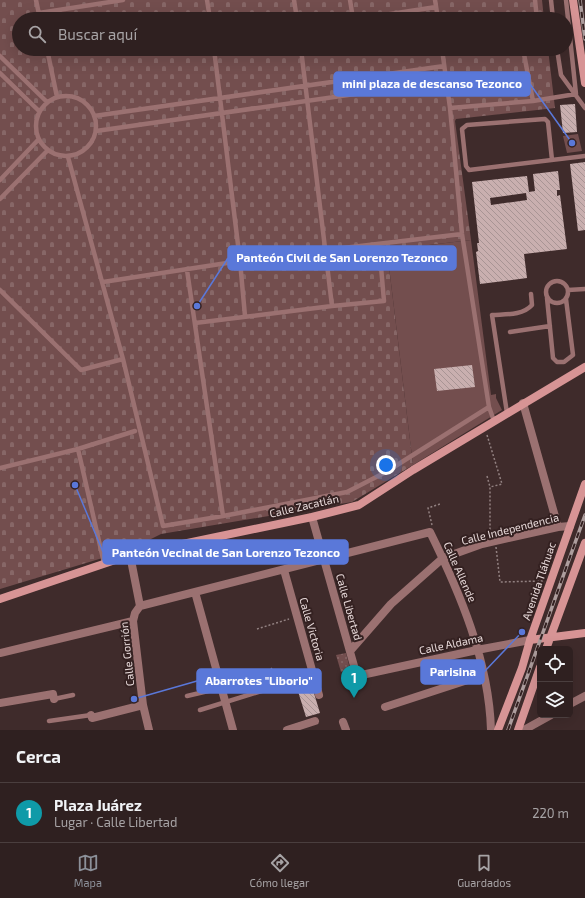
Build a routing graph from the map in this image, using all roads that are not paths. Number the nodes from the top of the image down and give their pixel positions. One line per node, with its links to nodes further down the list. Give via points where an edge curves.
1 (36, 0): 12 (lane)
2 (123, 0): 13 (lane)
3 (207, 0): 14 (lane)
4 (294, 0): 15 (lane)
5 (350, 0): 16 (lane)
6 (435, 0): 11 (lane)
7 (535, 0): 19 (lane)
8 (551, 0): 20 (lane)
9 (566, 0): 21 (lane)
10 (573, 0): 33 (street)
11 (436, 7): 17 (lane); 18 (lane)
12 (39, 12)
13 (45, 12)
14 (209, 12)
15 (296, 12)
16 (352, 12)
17 (404, 12)
18 (437, 12)
19 (536, 12)
20 (552, 12)
21 (567, 12)
22 (0, 56): 40 (lane)
23 (48, 56): 36 (lane)
24 (215, 56): 37 (lane)
25 (302, 56): 34 (lane)
26 (443, 56): 30 (lane)
27 (524, 56): 39 (lane)
28 (558, 56): 35 (lane, via 561,75)
29 (572, 56): 35 (lane)
30 (444, 66): 32 (lane); 34 (lane)
31 (0, 73): 43 (lane)
32 (446, 81): 38 (lane); 41 (lane)
33 (585, 83)
34 (306, 86): 37 (lane); 38 (lane)
35 (576, 94): 39 (lane); 42 (lane)
36 (57, 97): 40 (lane); 45 (lane, via 80,99)
37 (220, 98): 44 (lane); 45 (lane)
38 (307, 101): 44 (lane); 56 (lane)
39 (532, 101): 41 (lane)
40 (47, 102): 43 (lane)
41 (450, 108): 54 (lane)
42 (585, 108)
43 (39, 111): 47 (lane, via 35,126)
44 (223, 113): 46 (lane); 57 (lane)
45 (94, 116): 46 (lane)
46 (96, 131): 50 (lane, via 92,142 84,151)
47 (38, 140): 48 (lane); 52 (lane)
48 (47, 150): 50 (lane, via 57,156); 53 (lane)
49 (585, 156): 51 (lane)
50 (68, 157): 59 (lane)
51 (552, 160): 51 (lane, via 469,170 466,166 462,129 467,125 545,119 548,122)
52 (0, 180)
53 (0, 199)
54 (462, 234): 55 (lane); 74 (lane)
55 (379, 244): 56 (lane); 66 (lane, via 384,301)
56 (326, 250): 66 (lane)
57 (240, 261): 58 (lane); 67 (lane)
58 (187, 270): 59 (lane); 68 (lane)
59 (103, 282): 71 (lane)
60 (585, 289): 62 (lane)
61 (0, 290): 71 (lane, via 81,370)
62 (568, 290): 64 (lane, via 564,283 551,282 546,289); 65 (lane)
63 (531, 294): 75 (lane, via 532,305 528,310 521,313 492,315)
64 (547, 298): 65 (lane, via 554,303); 69 (lane)
65 (566, 299): 69 (lane, via 573,355 564,362 557,362 553,358)
66 (332, 306): 67 (lane)
67 (245, 316): 68 (lane)
68 (194, 323): 81 (lane)
69 (550, 326): 70 (lane)
70 (510, 332)
71 (123, 359): 81 (lane, via 163,526)
72 (585, 367): 73 (street, Calle Zacatlán)
73 (523, 403): 75 (street, Calle Zacatlán); 84 (street)
74 (489, 407): 76 (lane); 81 (lane, via 386,472 347,492)
75 (507, 413): 76 (street, Calle Zacatlán)
76 (494, 422): 82 (street, Calle Zacatlán, via 358,504)
77 (135, 432): 78 (lane)
78 (78, 449): 79 (lane); 89 (lane)
79 (0, 468)
80 (585, 484): 83 (street, Avenida Tláhuac)
81 (223, 516)
82 (312, 517): 86 (street, Calle Zacatlán); 88 (street, Calle Libertad)
83 (570, 526): 84 (street, Calle Independencia); 97 (street, Avenida Tláhuac)
84 (558, 527): 87 (street, Calle Independencia, via 493,542)
85 (585, 543): 96 (street)
86 (130, 555): 89 (street, Calle Zacatlán); 93 (street)
87 (443, 558): 88 (street, Calle Allende, via 430,532); 99 (street, Calle Allende, via 464,608); 100 (street, Calle Independencia, via 391,604)
88 (324, 560): 90 (street); 100 (street, Calle Libertad)
89 (104, 563): 92 (street, Calle Zacatlán)
90 (284, 570): 91 (street); 102 (street, Calle Victoria)
91 (195, 592): 93 (street); 106 (street)
92 (0, 599)
93 (140, 606): 94 (street, Calle Gorrión)
94 (133, 621): 101 (street); 115 (street, Calle Gorrión)
95 (585, 633): 96 (street, Calle Aldama)
96 (550, 638): 97 (street, Calle Aldama); 98 (street)
97 (530, 640): 99 (street, Calle Aldama); 118 (street, Avenida Tláhuac)
98 (547, 646)
99 (477, 650): 103 (street, Calle Allende); 105 (street, Calle Aldama)
100 (350, 651): 105 (street, Calle Libertad)
101 (0, 653)
102 (313, 675): 108 (street, Calle Victoria); 112 (lane)
103 (483, 675): 116 (street); 120 (street, Calle Allende)
104 (537, 676): 129 (street)
105 (358, 678)
106 (221, 688): 109 (lane); 112 (street)
107 (73, 695): 111 (lane)
108 (319, 695)
109 (186, 696)
110 (585, 696): 113 (street)
111 (54, 699): 114 (street, via 53,694)
112 (225, 702): 117 (lane); 125 (street)
113 (573, 702)
114 (0, 703)
115 (143, 705): 119 (street, via 92,718); 124 (street, Calle Gorrión)
116 (385, 707)
117 (200, 710)
118 (506, 713): 120 (street); 128 (street, Avenida Tláhuac)
119 (91, 715): 122 (lane)
120 (491, 715): 127 (street, Calle Allende)
121 (546, 718): 130 (street)
122 (49, 721)
123 (315, 721): 126 (street)
124 (149, 730)
125 (233, 730)
126 (287, 730)
127 (491, 730)
128 (498, 730)
129 (518, 730)
130 (524, 730)

